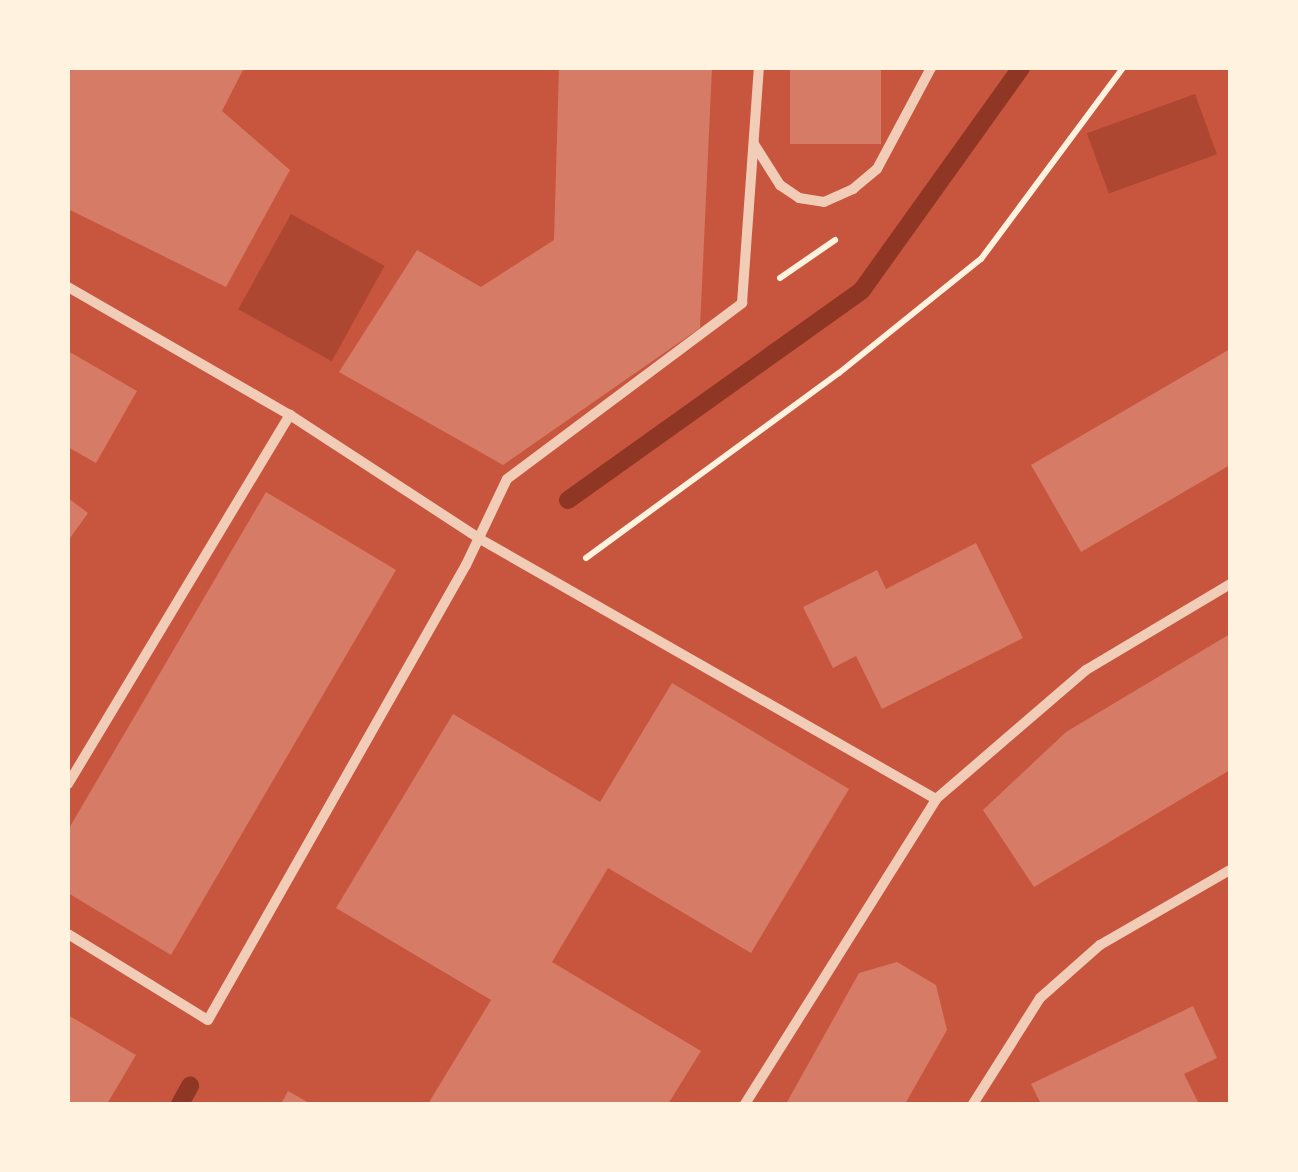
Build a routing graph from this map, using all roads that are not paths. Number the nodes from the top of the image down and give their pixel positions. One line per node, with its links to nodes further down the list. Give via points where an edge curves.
1 (759, 68): 3 (street)
2 (931, 68): 3 (street, via 877,168 853,190 824,202 799,198 780,185)
3 (754, 144): 6 (street, via 742,303 508,479)
4 (68, 287): 5 (street)
5 (290, 414): 6 (street); 8 (street)
6 (480, 539): 9 (street); 11 (street, via 208,1020)
7 (1230, 584): 9 (street, via 1086,670)
8 (68, 784)
9 (936, 799): 12 (street)
10 (1230, 870): 13 (street, via 1100,944 1040,998)
11 (68, 934)
12 (745, 1104)
13 (972, 1104)

